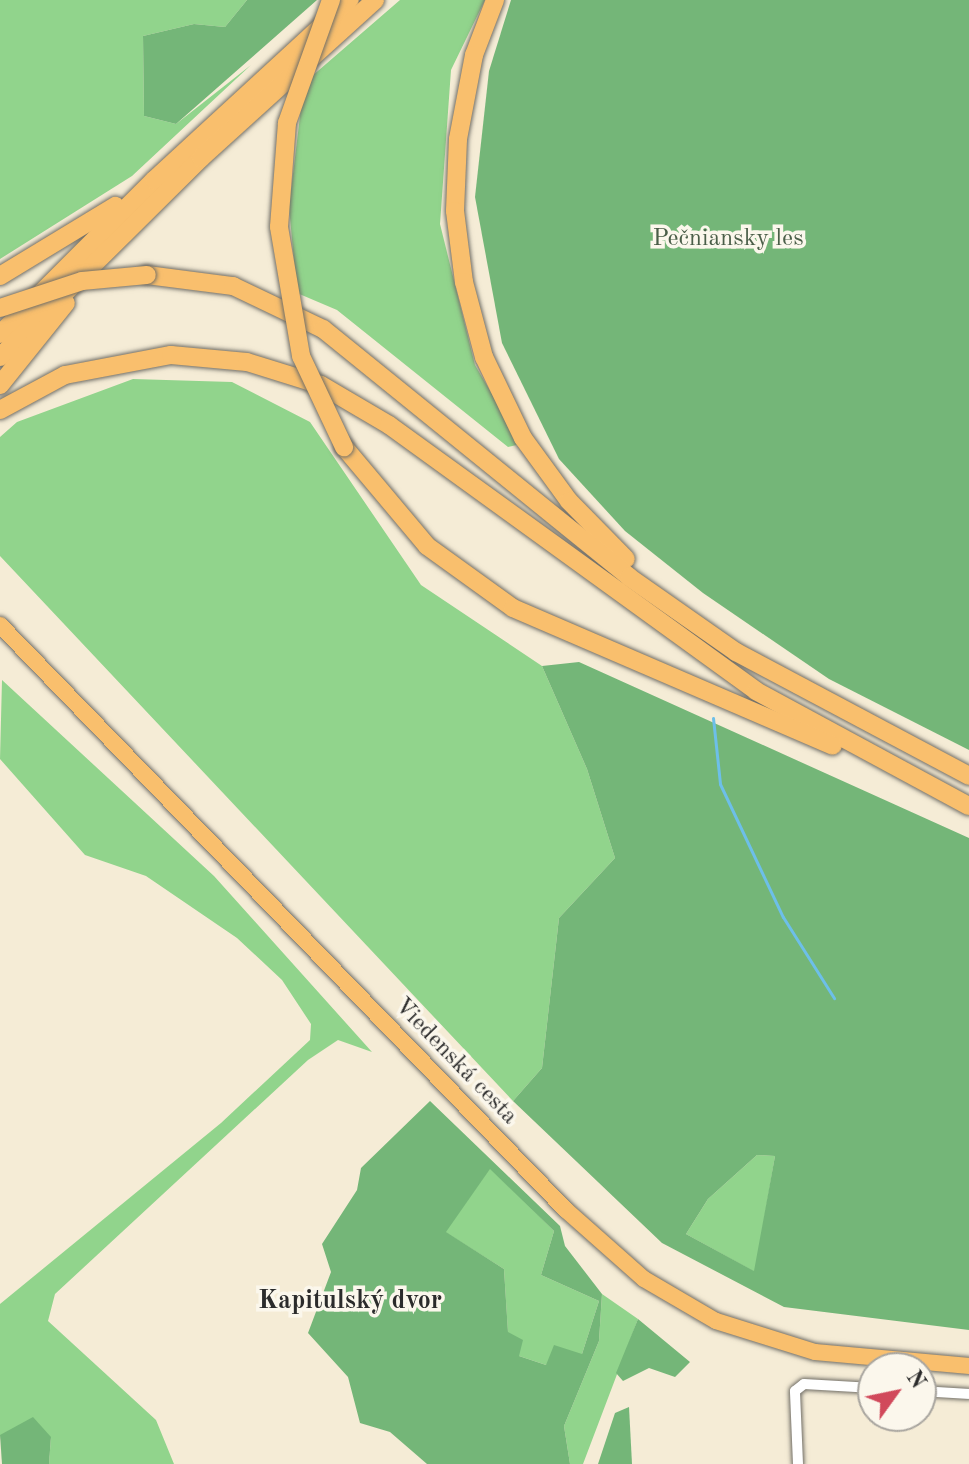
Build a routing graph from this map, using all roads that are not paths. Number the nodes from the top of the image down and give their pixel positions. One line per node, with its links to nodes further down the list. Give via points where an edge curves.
1 (331, 0): 15 (highway, bridge, via 287,123 279,227 298,345 344,447 427,546 513,608)
2 (350, 0): 5 (highway)
3 (375, 0): 6 (highway)
4 (495, 0): 13 (highway, via 474,55 456,164 456,236 479,341 506,407 548,475)
5 (154, 180): 7 (highway); 9 (highway)
6 (93, 261): 10 (highway); 11 (highway)
7 (0, 276)
8 (0, 308): 13 (highway, bridge, via 82,281 147,275 233,286 323,329)
9 (0, 334)
10 (0, 357)
11 (0, 385)
12 (0, 410): 15 (highway, via 90,367 171,355 247,362 321,385 389,425 728,672)
13 (661, 596): 16 (highway, via 779,679)
14 (0, 625): 18 (main road, Viedenská cesta, via 566,1210 644,1279 716,1321 815,1352)
15 (877, 762): 17 (highway)
16 (969, 776)
17 (969, 806)
18 (969, 1366)
19 (857, 1387): 22 (street, via 804,1384 795,1391)
20 (937, 1392): 21 (street)
21 (969, 1394)
22 (798, 1464)

